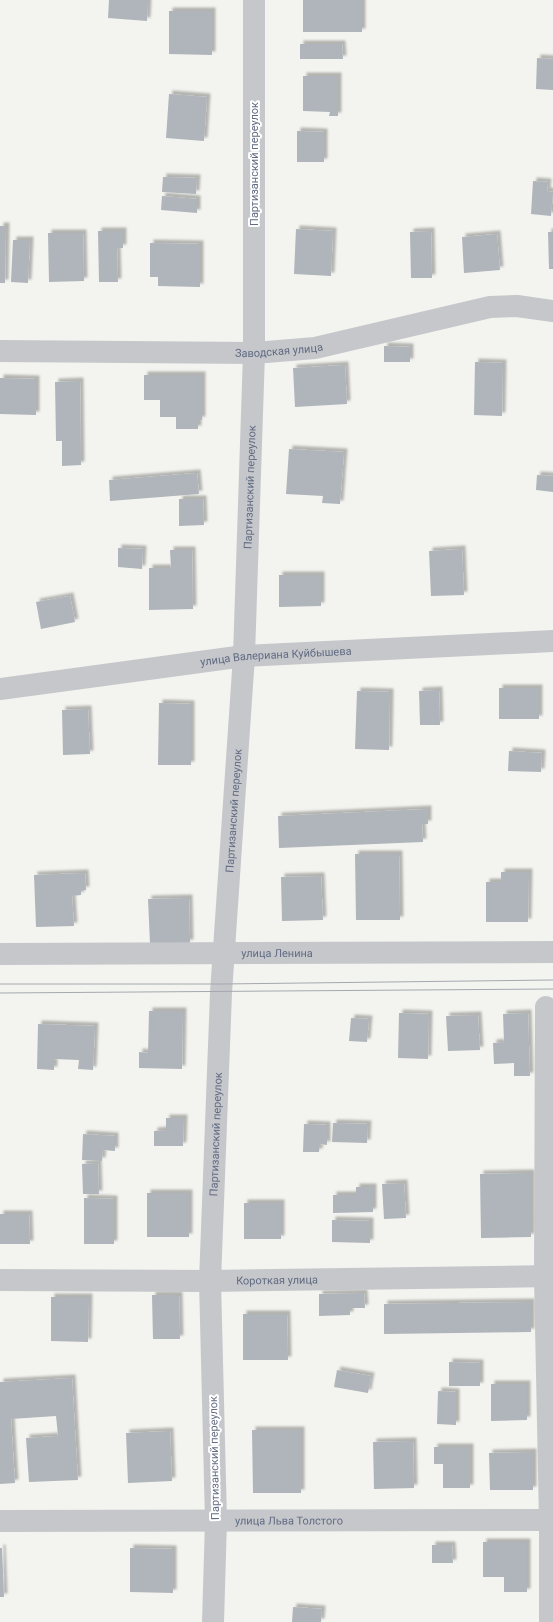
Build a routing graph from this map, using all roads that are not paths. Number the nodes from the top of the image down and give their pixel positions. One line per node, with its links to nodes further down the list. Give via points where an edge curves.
1 (254, 0): 4 (street, Партизанский переулок)
2 (553, 311): 4 (street, Заводская улица, via 517,306 490,307 315,348)
3 (0, 351): 4 (street, Заводская улица)
4 (254, 353): 6 (street, Партизанский переулок)
5 (553, 641): 6 (street, улица Валериана Куйбышева)
6 (244, 656): 7 (street, улица Валериана Куйбышева); 10 (street, Партизанский переулок)
7 (0, 689)
8 (553, 952): 10 (street, улица Ленина)
9 (0, 954): 10 (street, улица Ленина)
10 (224, 954): 14 (street, Партизанский переулок)
11 (546, 1007): 12 (street)
12 (549, 1276): 14 (street, Короткая улица); 15 (street)
13 (0, 1280): 14 (street, Короткая улица)
14 (210, 1281): 17 (street, Партизанский переулок)
15 (552, 1520): 17 (street, улица Льва Толстого); 19 (street)
16 (0, 1521): 17 (street, улица Льва Толстого)
17 (216, 1521): 18 (street, Партизанский переулок)
18 (213, 1622)
19 (550, 1622)

